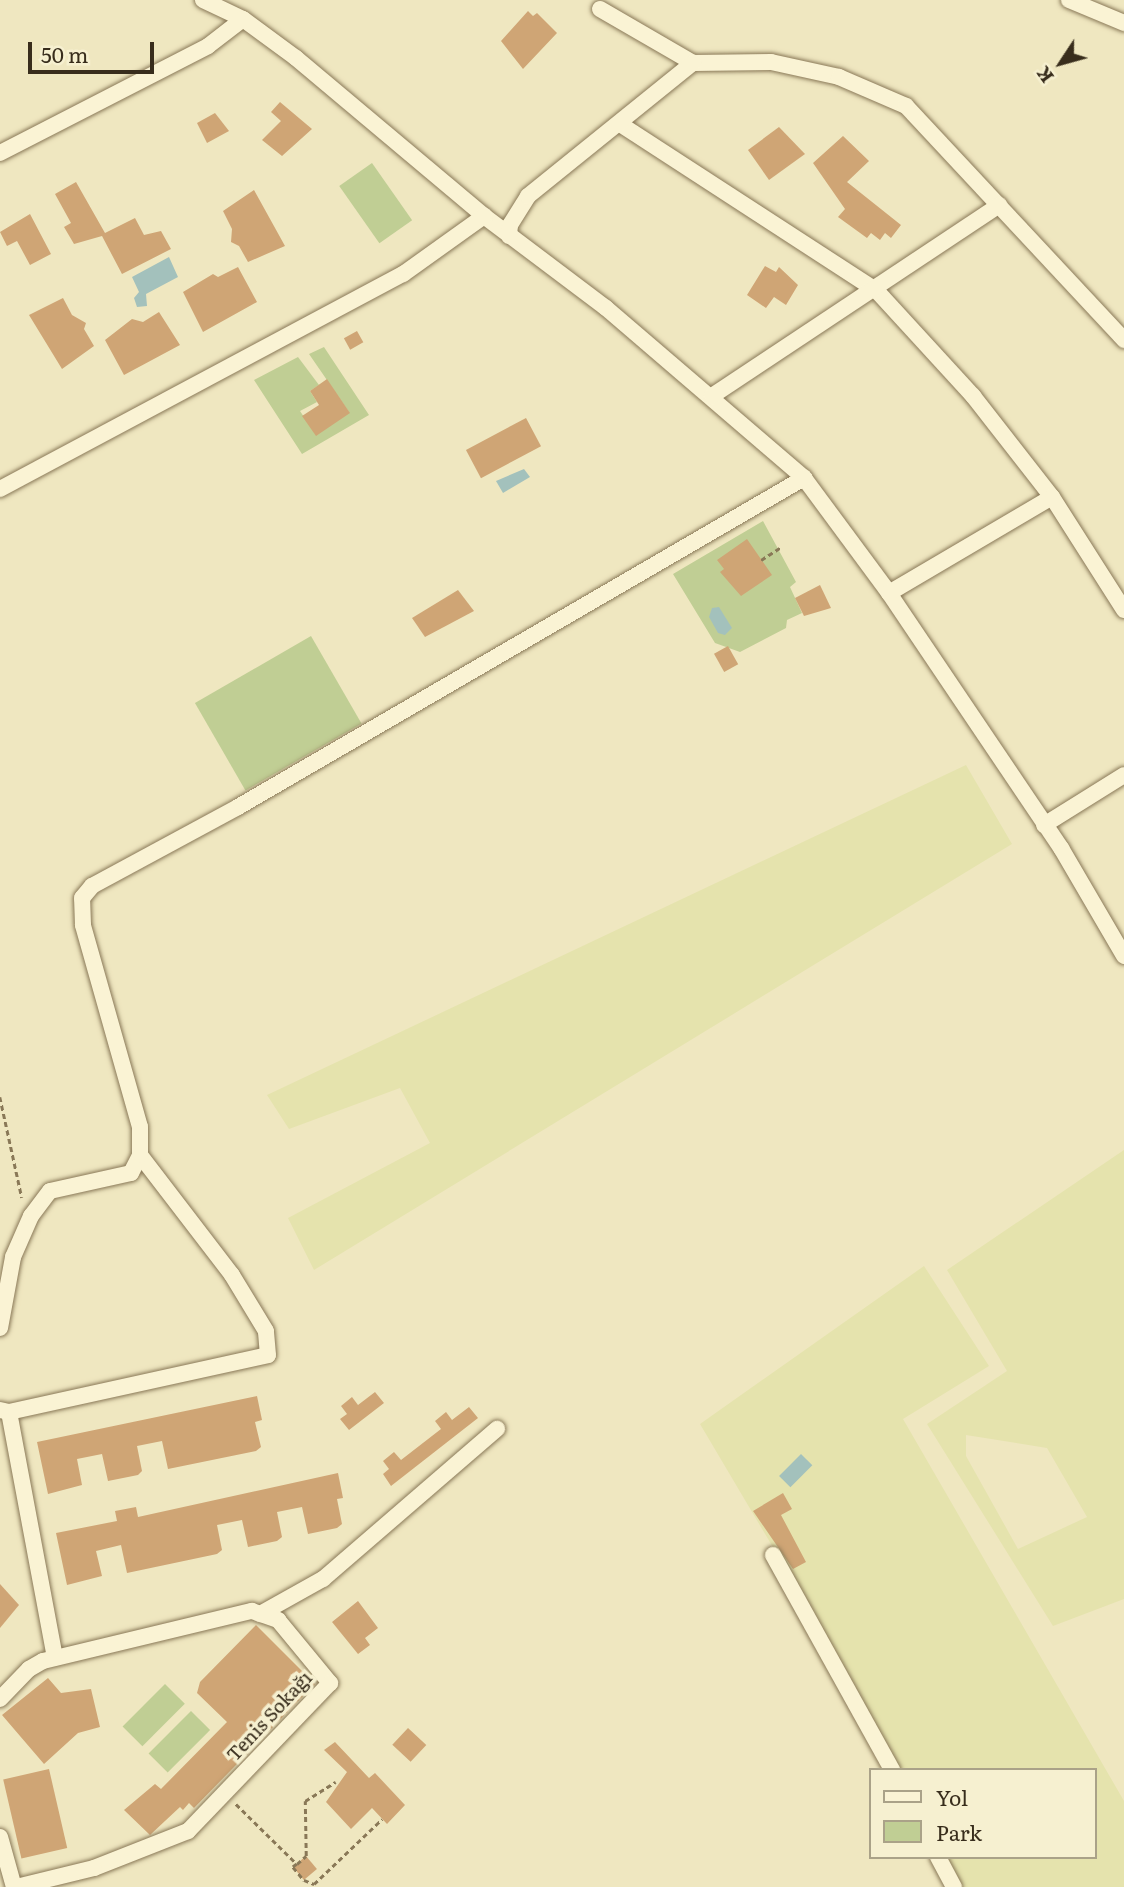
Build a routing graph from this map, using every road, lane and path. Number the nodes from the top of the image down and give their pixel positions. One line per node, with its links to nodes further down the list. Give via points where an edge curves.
1 (203, 0): 4 (street)
2 (1069, 0): 5 (street)
3 (600, 9): 6 (street)
4 (243, 19): 8 (street, via 208,46); 10 (street)
5 (1124, 23)
6 (693, 63): 7 (street); 9 (street, via 771,62 839,77 906,106)
7 (620, 124): 11 (street, via 528,196 510,225); 12 (street)
8 (0, 153)
9 (999, 205): 12 (street); 13 (street)
10 (484, 216): 11 (street); 16 (street, via 403,274)
11 (509, 236): 14 (street)
12 (876, 290): 14 (street); 17 (street, via 973,396)
13 (1124, 340)
14 (712, 396): 15 (street)
15 (804, 478): 20 (street); 26 (street, via 238,807 92,886 82,898 83,925 140,1127)
16 (0, 489)
17 (1052, 497): 20 (street); 21 (street)
18 (781, 547): 19 (path)
19 (761, 560)
20 (890, 593): 23 (street)
21 (1124, 610)
22 (1124, 775): 23 (street)
23 (1045, 825): 24 (street)
24 (1124, 956)
25 (0, 1097): 27 (path, via 22,1205)
26 (140, 1155): 27 (street, via 131,1173 50,1191); 29 (street, via 232,1275 266,1331 268,1355)
27 (31, 1216): 28 (street, via 13,1257)
28 (0, 1328)
29 (5, 1411): 33 (street)
30 (497, 1429): 32 (street, via 323,1579)
31 (773, 1555): 35 (street)
32 (260, 1614): 33 (street, via 217,1616); 37 (street, Tenis Sokağı, via 278,1620 330,1683)
33 (55, 1658): 34 (street, via 29,1669)
34 (0, 1699)
35 (891, 1768)
36 (335, 1782): 41 (path, via 305,1801 306,1856)
37 (225, 1793): 41 (path); 42 (street, Tenis Sokağı, via 188,1831 94,1868)
38 (382, 1819): 41 (path, via 314,1884 304,1880 293,1867)
39 (0, 1837): 42 (street, Tenis Sokağı)
40 (939, 1859): 43 (street)
41 (296, 1864)
42 (15, 1887)
43 (954, 1887)

